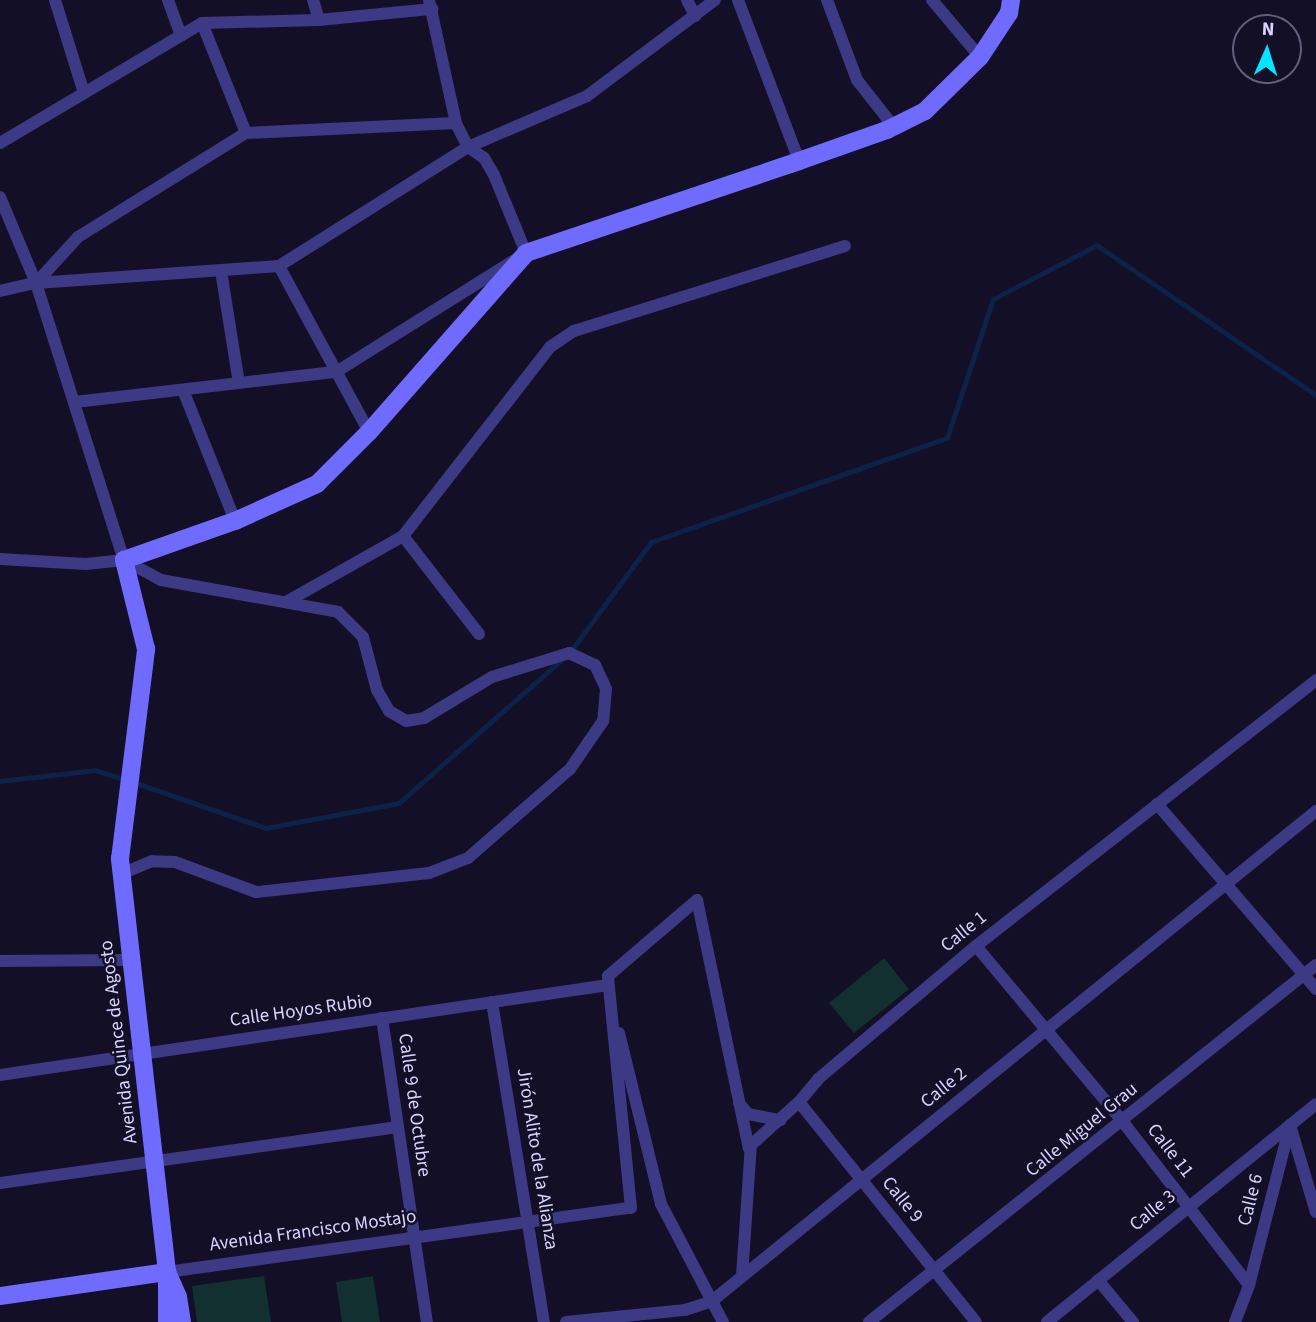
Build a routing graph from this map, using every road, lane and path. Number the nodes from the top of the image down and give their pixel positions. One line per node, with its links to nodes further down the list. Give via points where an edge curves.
1 (55, 0): 16 (street)
2 (168, 0): 14 (street)
3 (313, 0): 12 (street)
4 (687, 0): 11 (street)
5 (715, 0): 11 (street)
6 (738, 0): 22 (street)
7 (827, 0): 18 (street, via 857,80)
8 (932, 0): 15 (street)
9 (1012, 0): 15 (street, via 1009,13)
10 (431, 4): 12 (street); 17 (street)
11 (695, 16): 21 (street, via 587,96)
12 (319, 20): 13 (street)
13 (202, 23): 14 (street); 19 (street)
14 (181, 36): 16 (street)
15 (979, 57): 18 (street, via 925,111)
16 (84, 93): 20 (street)
17 (456, 123): 19 (street); 21 (street)
18 (894, 127): 22 (street)
19 (246, 133): 28 (street, via 78,237)
20 (0, 143)
21 (468, 147): 25 (street, via 494,175); 26 (street)
22 (799, 161): 25 (street)
23 (0, 197): 28 (street)
24 (845, 246): 36 (street, via 574,331 551,347)
25 (526, 253): 30 (street); 34 (street)
26 (279, 266): 27 (street); 30 (street)
27 (221, 271): 28 (street); 31 (street)
28 (36, 283): 29 (street); 33 (street)
29 (0, 291)
30 (337, 372): 31 (street); 34 (street)
31 (239, 383): 32 (street)
32 (183, 390): 33 (street); 35 (street)
33 (75, 402): 38 (street)
34 (369, 432): 35 (street, via 317,484)
35 (235, 520): 38 (street)
36 (403, 536): 39 (street); 40 (street)
37 (0, 559): 38 (street, via 86,564)
38 (124, 559): 39 (street, via 161,580); 44 (street, Avenida Quince de Agosto, via 145,634)
39 (286, 602): 44 (street, via 330,610 352,623 363,636 377,690 389,711 406,721 424,718 492,677 569,653 595,665 606,689 603,721 570,769 529,809 468,858 429,873 256,892 174,862 152,861)
40 (479, 634)
41 (1316, 680): 42 (street, Calle 1)
42 (1157, 804): 45 (street); 46 (street, Calle 1)
43 (1316, 811): 45 (street, Calle 2)
44 (121, 874): 47 (street, Avenida Quince de Agosto)
45 (1227, 884): 50 (street); 55 (street, Calle 2)
46 (976, 946): 55 (street, Calle 11); 59 (street, Calle 1, via 818,1079)
47 (131, 960): 48 (street); 56 (street, Avenida Quince de Agosto)
48 (0, 961)
49 (1316, 965): 50 (street, Calle Miguel Grau)
50 (1303, 975): 52 (street); 62 (street, Calle Miguel Grau)
51 (608, 985): 53 (street, Calle Hoyos Rubio); 58 (street, via 608,976 618,965 697,900); 71 (street, Avenida Francisco Mostajo, via 631,1208); 79 (street, via 661,1204)
52 (1316, 989)
53 (492, 1002): 54 (street, Calle Hoyos Rubio); 71 (street, Jirón Alito de la Alianza)
54 (382, 1018): 56 (street, Calle Hoyos Rubio); 64 (street, Calle 9 de Octubre)
55 (1045, 1031): 62 (street, Calle 11); 67 (street, Calle 2)
56 (142, 1054): 57 (street, Calle Hoyos Rubio); 66 (street, Avenida Quince de Agosto)
57 (0, 1074)
58 (739, 1102): 61 (street, via 748,1114); 65 (street)
59 (799, 1102): 61 (street, Calle 1); 67 (street, Calle 9)
60 (1316, 1104): 63 (street, Calle 3)
61 (780, 1120): 65 (street, Calle 1)
62 (1123, 1122): 69 (street, Calle 11); 74 (street, Calle Miguel Grau)
63 (1290, 1125): 69 (street, Calle 3); 70 (street); 77 (street, Calle 6)
64 (398, 1127): 66 (street); 72 (street, Calle 9 de Octubre)
65 (749, 1149): 75 (street)
66 (154, 1161): 68 (street); 73 (street, Avenida Quince de Agosto)
67 (861, 1180): 74 (street, Calle 9); 75 (street, Calle 2)
68 (0, 1183)
69 (1189, 1207): 76 (street, Calle 3); 77 (street, Calle 11)
70 (1316, 1212)
71 (528, 1222): 72 (street, Avenida Francisco Mostajo); 83 (street, Jirón Alito de la Alianza)
72 (415, 1238): 73 (street, Avenida Francisco Mostajo); 82 (street, Calle 9 de Octubre)
73 (167, 1272): 78 (street, Avenida Francisco Mostajo); 80 (street); 81 (street)
74 (936, 1272): 86 (street, Calle Miguel Grau); 87 (street, Calle 9)
75 (742, 1276): 79 (street, Calle 2)
76 (1098, 1280): 88 (street, Calle 3); 89 (street)
77 (1249, 1285): 90 (street, Calle 6)
78 (0, 1296)
79 (712, 1301): 84 (street, Calle 2, via 685,1310); 85 (street)
80 (167, 1322)
81 (182, 1322)
82 (427, 1322)
83 (544, 1322)
84 (566, 1322)
85 (723, 1322)
86 (869, 1322)
87 (976, 1322)
88 (1047, 1322)
89 (1133, 1322)
90 (1235, 1322)

